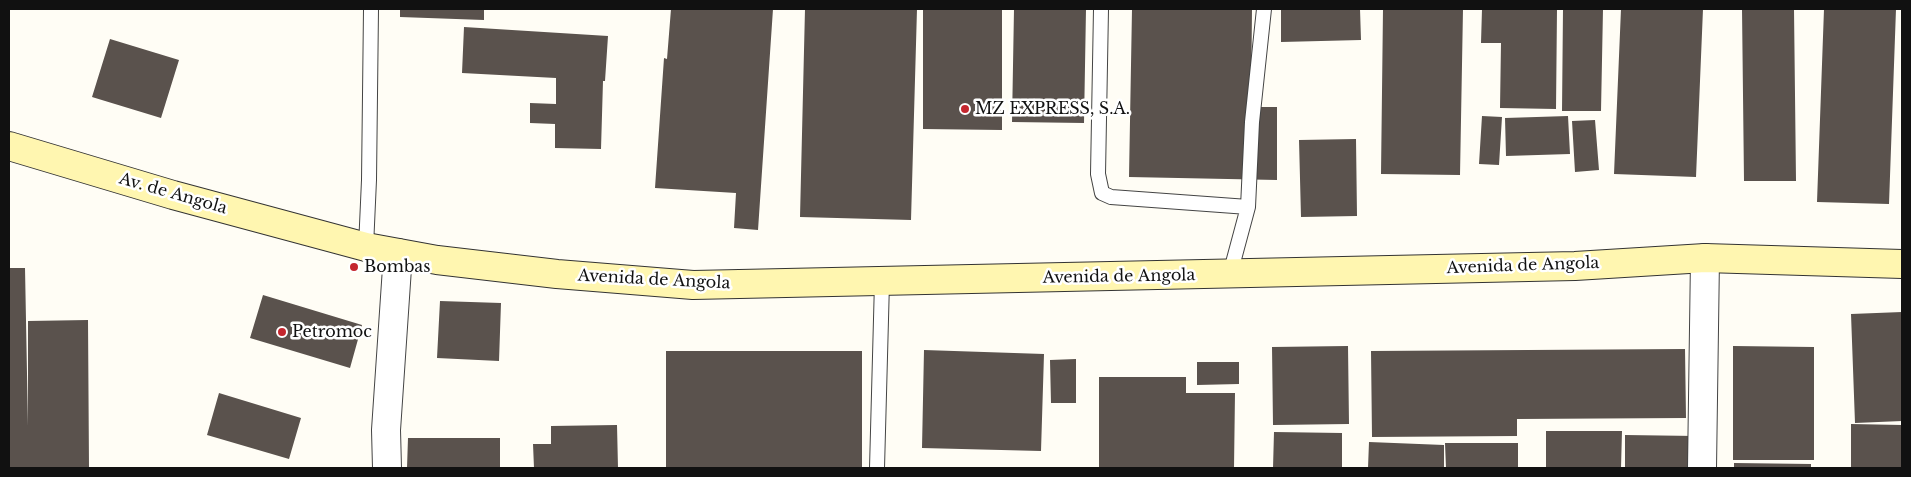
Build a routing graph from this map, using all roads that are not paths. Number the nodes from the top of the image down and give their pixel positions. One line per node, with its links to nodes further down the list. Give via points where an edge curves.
1 (371, 9): 7 (lane)
2 (1102, 9): 5 (lane, via 1098,174 1102,193 1111,197)
3 (1264, 9): 5 (lane, via 1252,122)
4 (9, 146): 6 (main road, Av. de Angola)
5 (1248, 207): 11 (lane)
6 (338, 240): 7 (main road, Avenida de Angola)
7 (366, 246): 8 (main road, Avenida de Angola)
8 (398, 253): 12 (main road, Avenida de Angola, via 556,274 694,285); 13 (street, via 386,430)
9 (1705, 258): 10 (main road, Avenida de Angola); 11 (main road, Avenida de Angola, via 1575,266); 15 (street)
10 (1902, 264)
11 (1230, 274): 12 (main road, Avenida de Angola)
12 (882, 282): 14 (lane)
13 (387, 468)
14 (877, 468)
15 (1702, 468)

